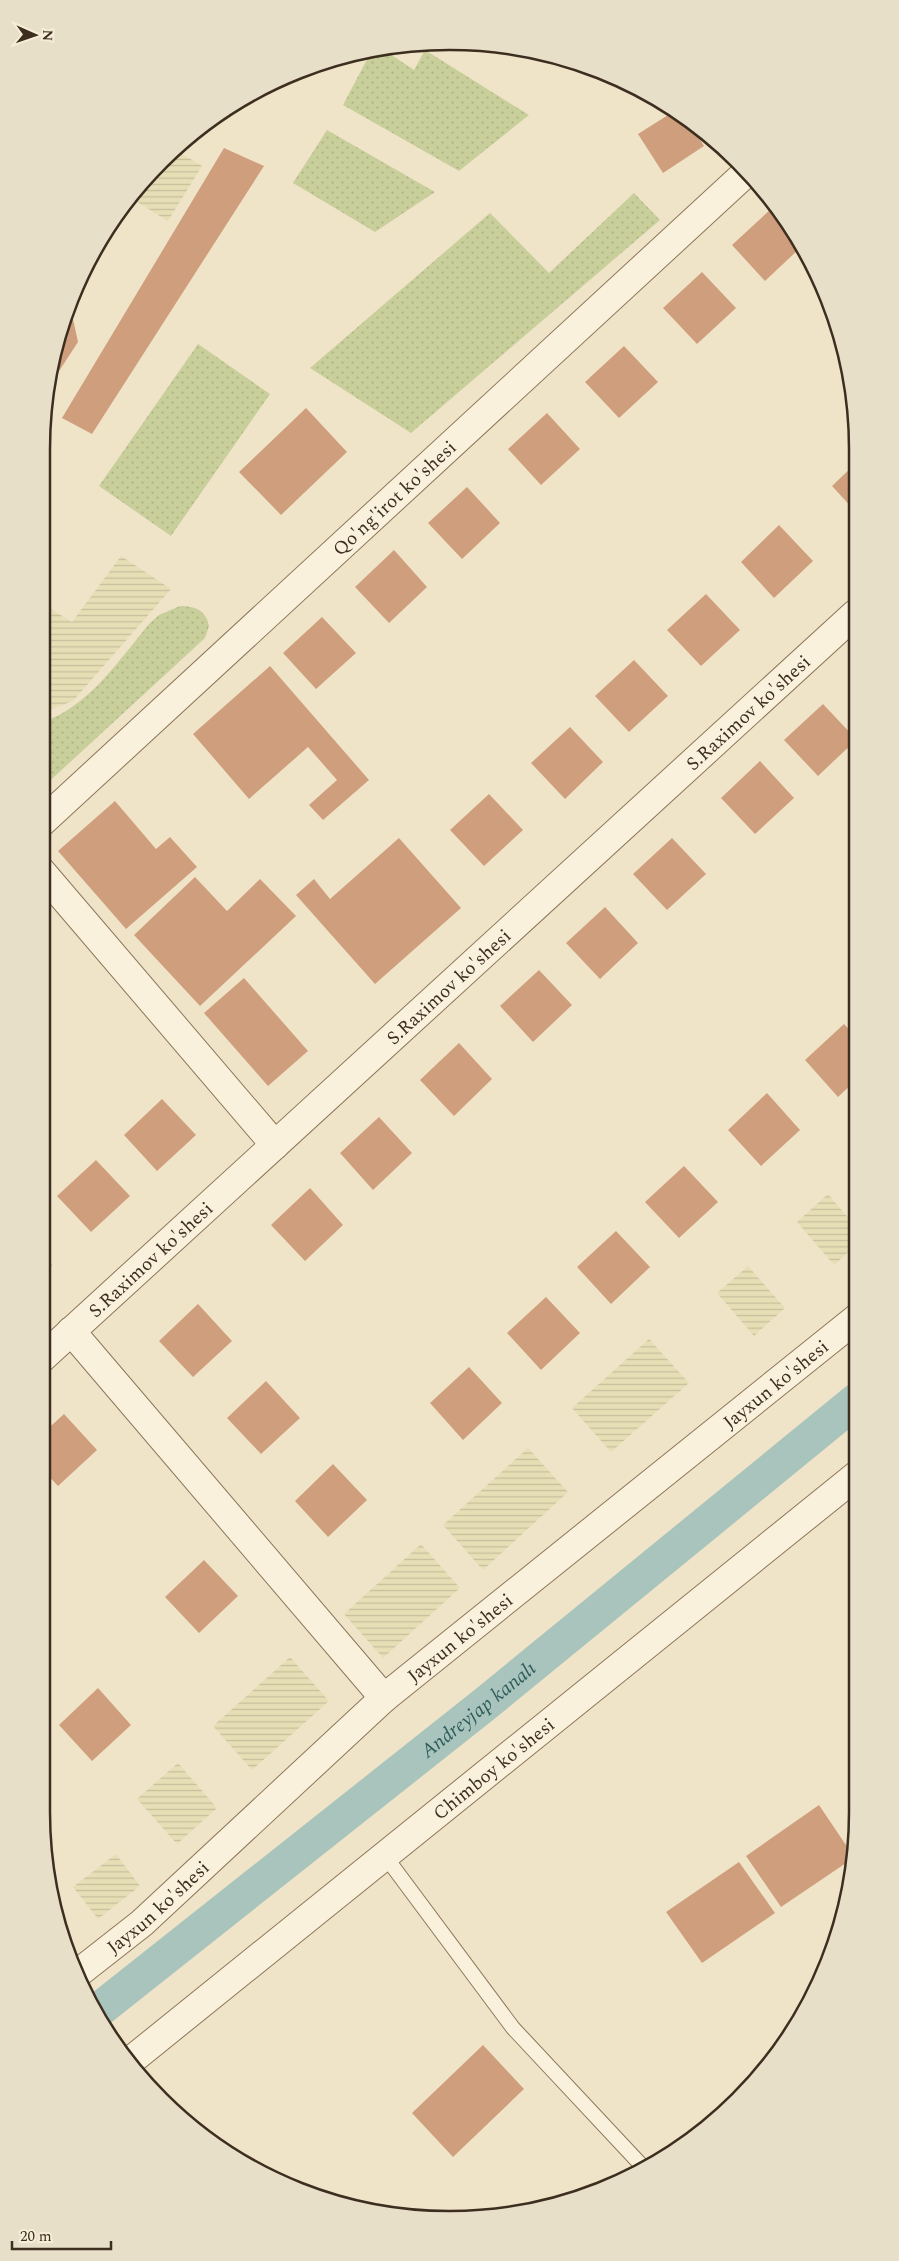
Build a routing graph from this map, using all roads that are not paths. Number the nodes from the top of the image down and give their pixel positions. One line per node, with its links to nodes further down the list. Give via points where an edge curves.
1 (742, 177): 3 (street, Qo'ng'irot ko'shesi)
2 (849, 619): 5 (street, S.Raximov ko'shesi)
3 (50, 815)
4 (50, 882): 5 (street)
5 (275, 1145): 7 (street, S.Raximov ko'shesi)
6 (849, 1324): 10 (street, Jayxun ko'shesi)
7 (71, 1331): 8 (street, S.Raximov ko'shesi); 10 (street)
8 (50, 1350)
9 (849, 1481): 11 (street, Chimboy ko'shesi)
10 (384, 1698): 12 (street, Jayxun ko'shesi, via 142,1923)
11 (385, 1856): 13 (street, Chimboy ko'shesi); 14 (lane, via 513,2028)
12 (83, 1970)
13 (135, 2057)
14 (639, 2163)

